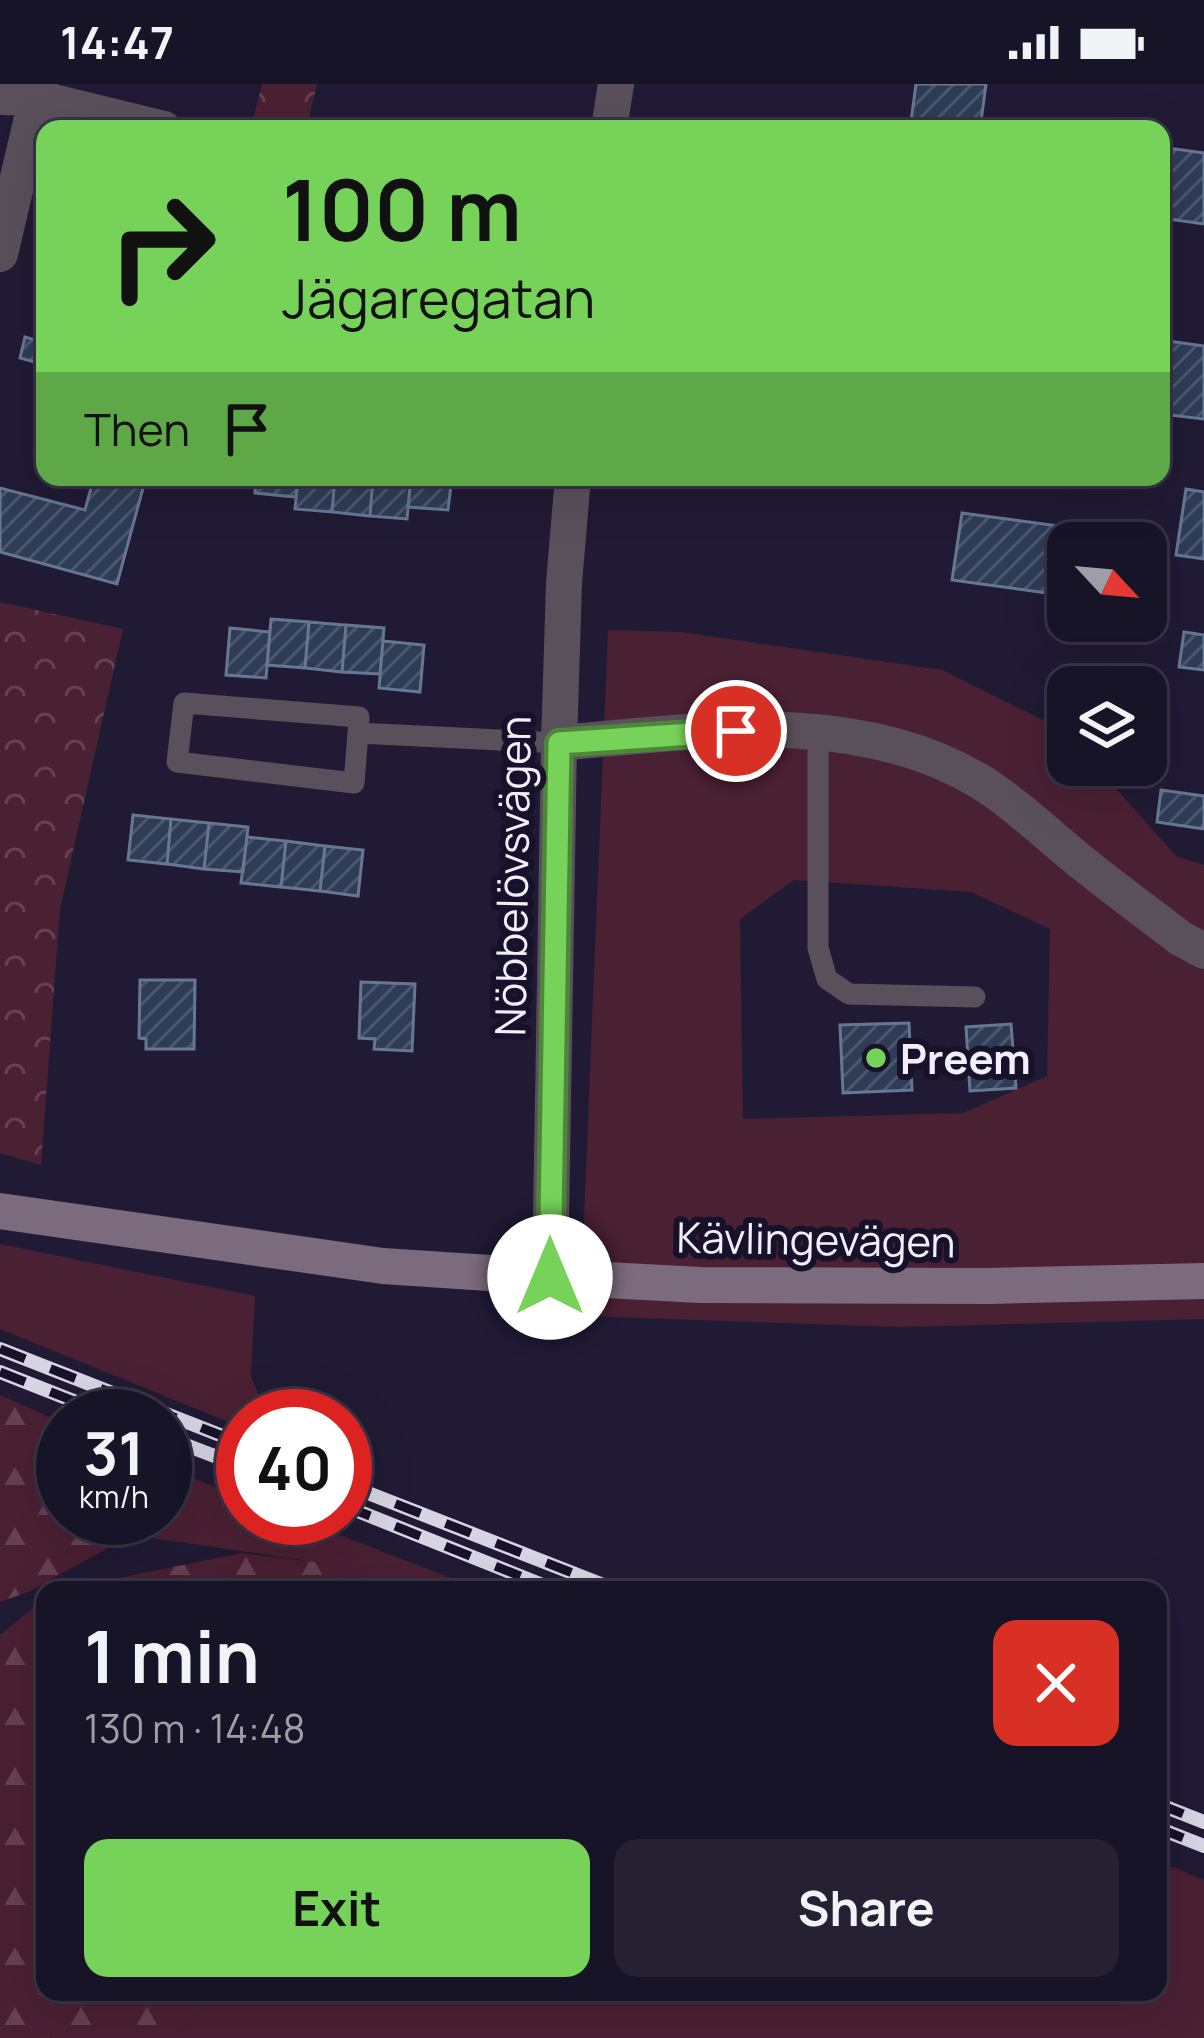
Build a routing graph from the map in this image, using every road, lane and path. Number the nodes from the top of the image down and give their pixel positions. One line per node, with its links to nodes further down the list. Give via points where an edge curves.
1 (616, 84): 5 (street)
2 (39, 91): 3 (street); 4 (street); 6 (street)
3 (0, 97)
4 (134, 120)
5 (610, 120)
6 (0, 254)
7 (572, 486): 10 (street, Nöbbelövsvägen)
8 (358, 733): 8 (lane, via 359,717 184,703 177,762 354,783); 10 (lane)
9 (818, 734): 10 (street, via 707,731); 11 (street, via 914,751 982,783); 12 (lane, via 818,948 827,979 849,994)
10 (559, 743): 14 (street, Nöbbelövsvägen)
11 (1204, 951)
12 (975, 998)
13 (0, 1210): 14 (main road, Kävlingevägen, via 382,1266)
14 (550, 1277): 15 (main road, Kävlingevägen, via 722,1286)
15 (1204, 1281)

